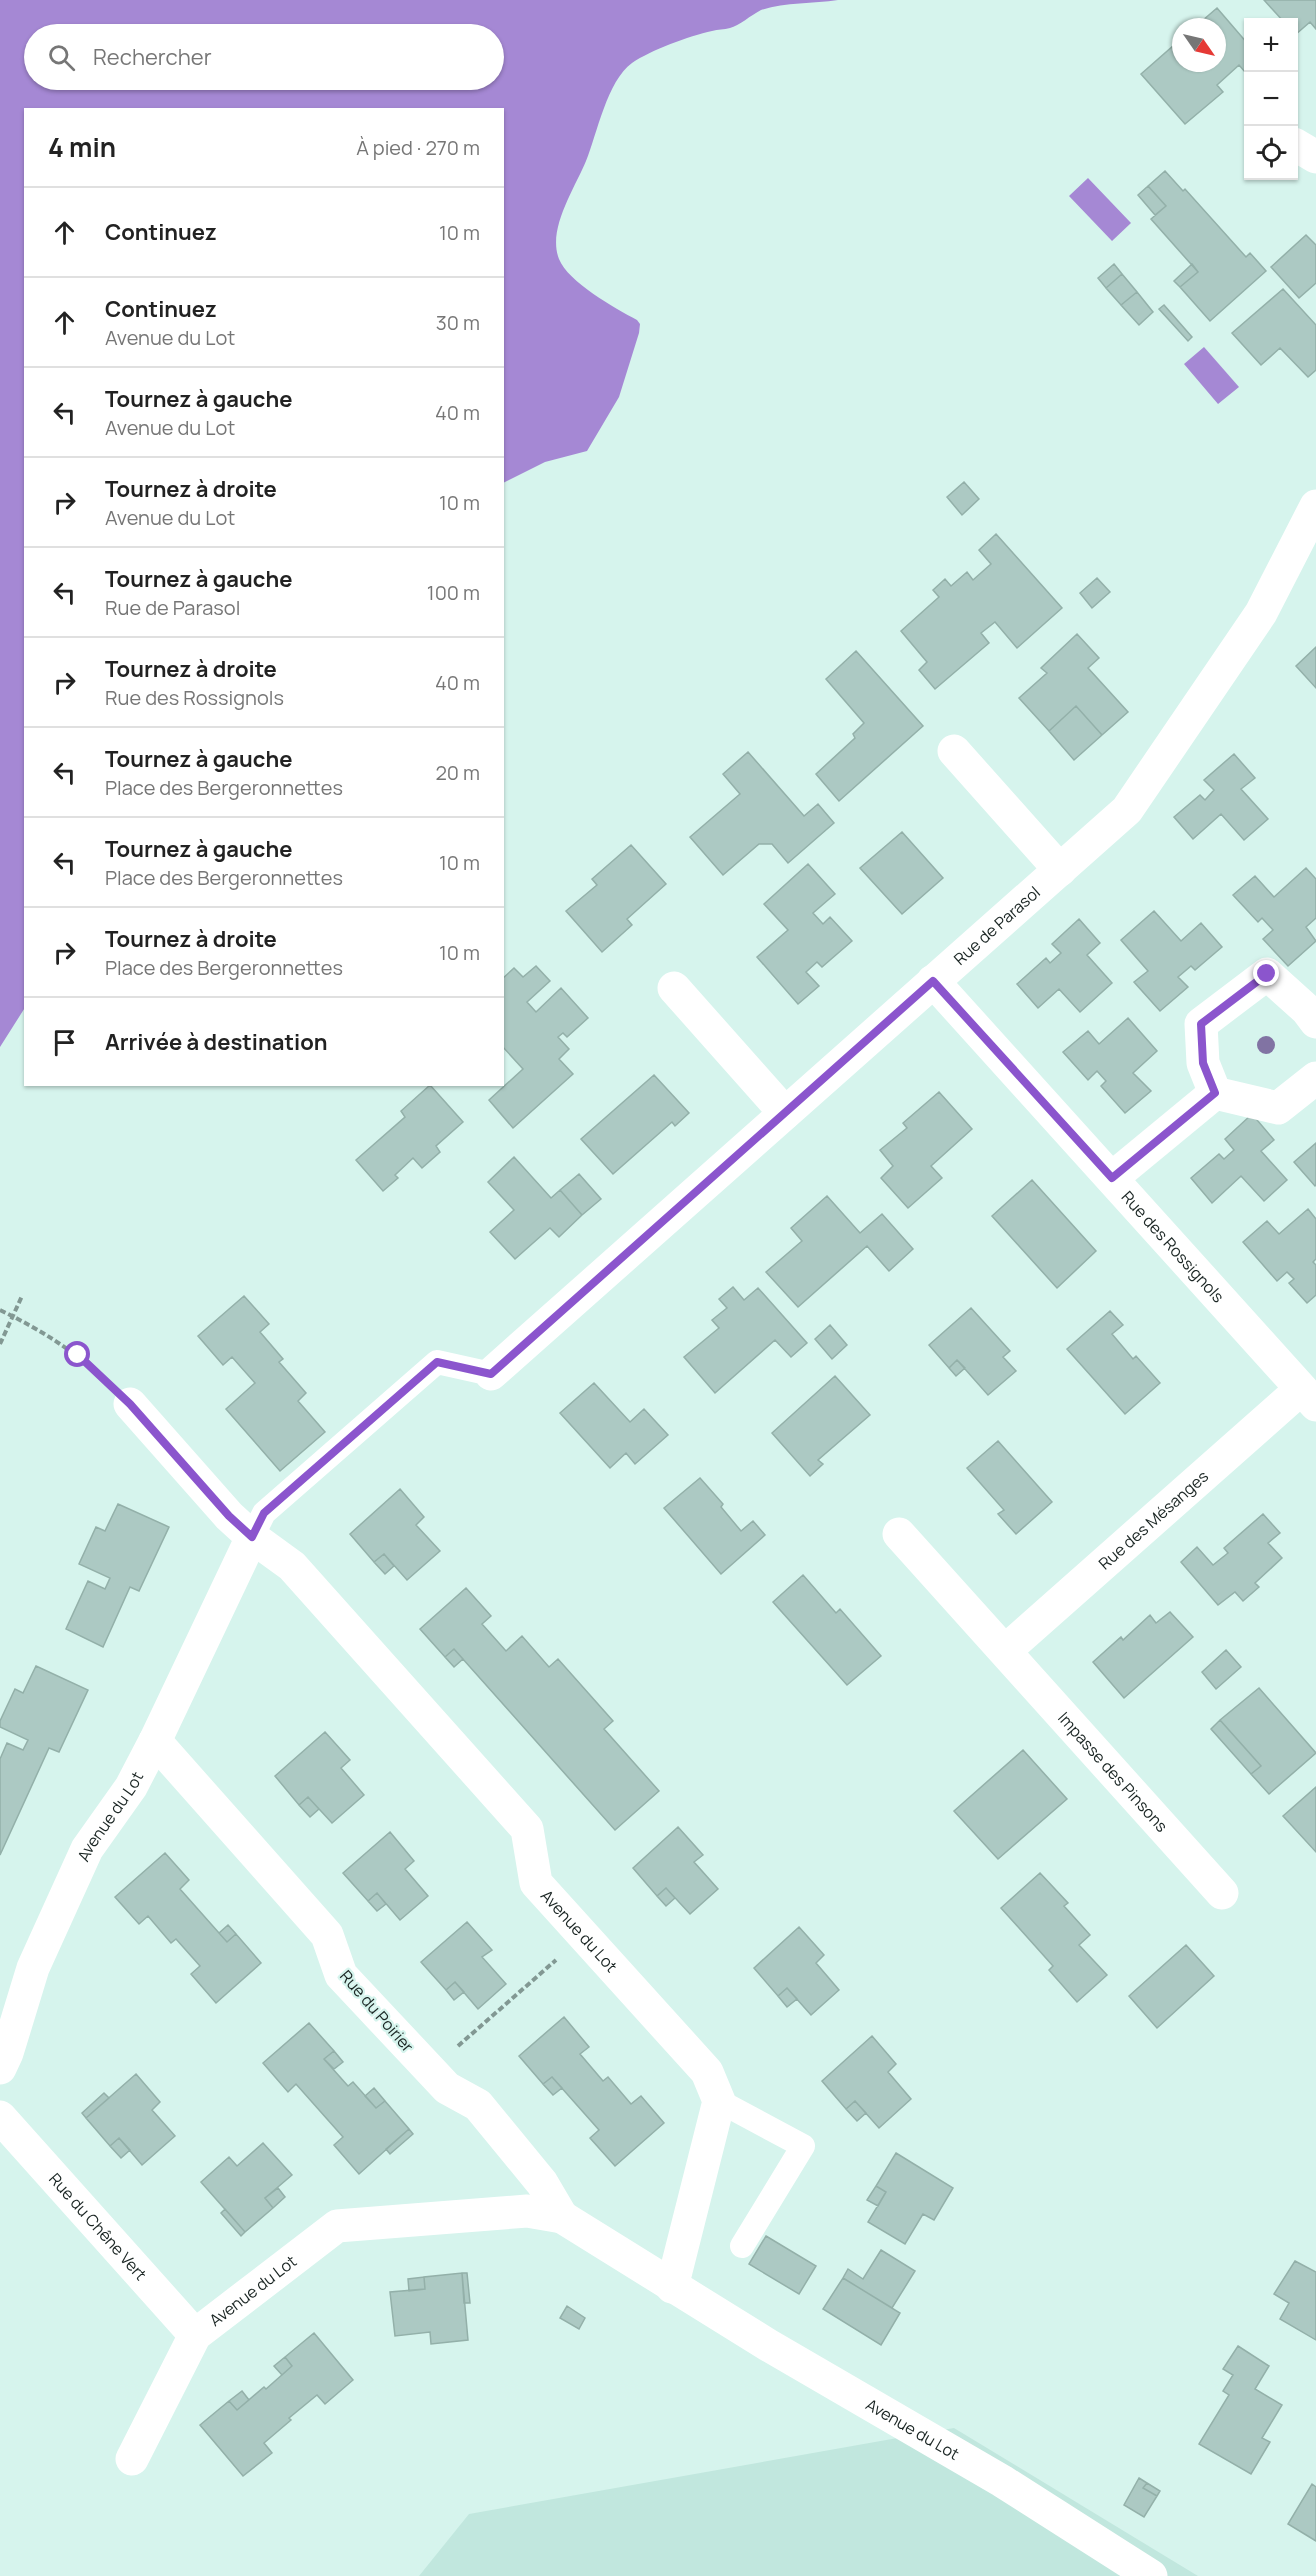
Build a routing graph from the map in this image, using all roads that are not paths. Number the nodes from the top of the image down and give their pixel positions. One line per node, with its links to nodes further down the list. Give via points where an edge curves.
1 (1298, 147): 2 (street)
2 (1316, 157)
3 (1316, 506): 5 (street, Rue de Parasol, via 1261,613 1127,810)
4 (954, 751): 5 (street)
5 (1060, 870): 6 (street, Rue de Parasol)
6 (933, 981): 11 (street, Rue de Parasol); 12 (street, Rue des Rossignols)
7 (674, 988): 11 (street)
8 (1316, 1022): 10 (street, via 1267,974 1201,1024 1203,1063)
9 (1316, 1078): 10 (street, via 1278,1108)
10 (1215, 1093): 12 (street)
11 (785, 1113): 13 (street, Rue de Parasol)
12 (1112, 1178): 14 (street, Rue des Rossignols)
13 (491, 1374): 17 (lane, Avenue du Lot, via 437,1362 264,1513)
14 (1309, 1397): 18 (street, Rue des Mésanges)
15 (130, 1404): 17 (street, Avenue du Lot)
16 (899, 1534): 18 (street, Impasse des Pinsons)
17 (252, 1537): 19 (street, Avenue du Lot); 22 (street, Avenue du Lot, via 292,1566 527,1828 536,1882 707,2072)
18 (1005, 1651): 20 (street, Impasse des Pinsons)
19 (155, 1741): 21 (street, Avenue du Lot, via 130,1787 87,1849 33,1968); 24 (street, Rue du Poirier, via 327,1935 341,1974 447,2088 478,2105 543,2183)
20 (1222, 1893)
21 (0, 2068)
22 (719, 2101): 25 (lane, via 803,2146); 26 (street)
23 (0, 2117): 27 (street, Rue du Chêne Vert)
24 (562, 2217): 26 (street, Avenue du Lot); 27 (street, Avenue du Lot, via 526,2211 337,2226)
25 (742, 2246)
26 (672, 2287): 29 (street, Avenue du Lot, via 1002,2481)
27 (195, 2335): 28 (street, Avenue du Lot)
28 (132, 2459)
29 (1151, 2576)

